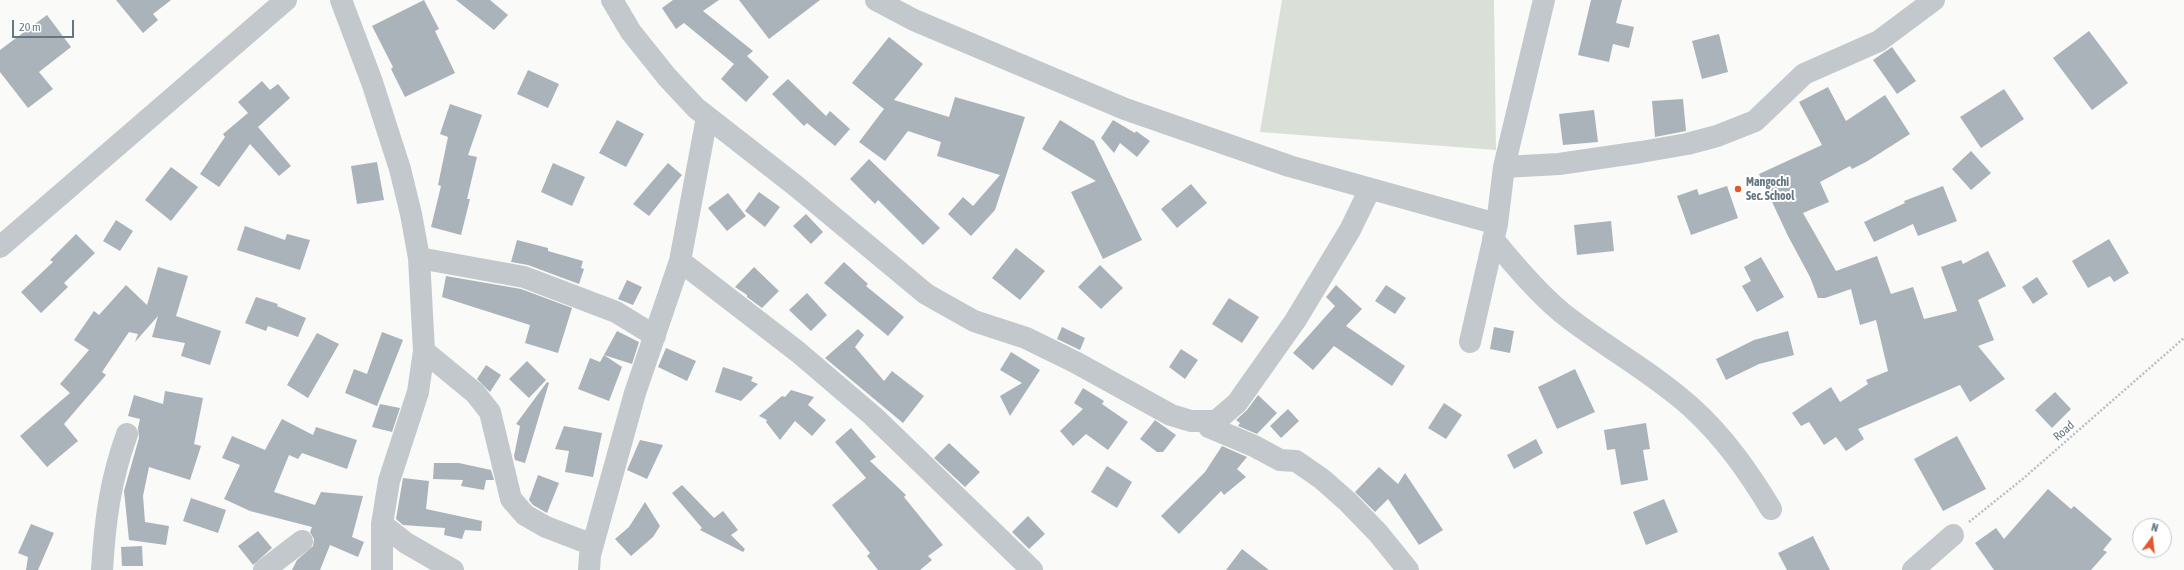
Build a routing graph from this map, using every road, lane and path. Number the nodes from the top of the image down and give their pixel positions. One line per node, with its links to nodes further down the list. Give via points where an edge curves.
1 (286, 0): 11 (street)
2 (341, 0): 12 (street, via 372,82 400,169)
3 (612, 0): 7 (street, via 631,32 666,76)
4 (876, 0): 9 (street, via 914,20 1125,109 1289,166)
5 (1544, 0): 8 (street)
6 (1934, 0): 8 (street, via 1880,41 1804,74 1755,121 1717,136 1687,144 1559,164)
7 (707, 117): 13 (street); 18 (street, via 796,186 926,294 942,304 974,321 1026,338 1171,415 1191,422 1211,421)
8 (1504, 167): 10 (street)
9 (1370, 189): 10 (street); 18 (street, via 1350,230 1295,321 1237,403)
10 (1495, 232): 16 (street); 20 (street, via 1538,292 1562,313 1665,385 1710,426 1747,469)
11 (0, 247)
12 (419, 258): 14 (street, via 524,277 616,312); 17 (street)
13 (680, 261): 14 (street); 30 (street, via 798,352 872,416)
14 (655, 336): 24 (street, via 635,393)
15 (2184, 338): 22 (path, Road, via 2031,472)
16 (1470, 342)
17 (424, 351): 21 (street, via 418,392 388,481); 24 (street, via 475,393 490,412 511,499 518,508 546,527)
18 (1209, 427): 31 (street, via 1280,460 1296,461 1348,502)
19 (127, 434): 25 (street, via 114,476 105,520)
20 (1772, 508)
21 (382, 524): 27 (street); 28 (street, via 422,554)
22 (1953, 535): 32 (street)
23 (302, 541): 26 (street)
24 (593, 545): 29 (street)
25 (102, 570)
26 (264, 570)
27 (382, 570)
28 (453, 570)
29 (589, 570)
30 (1032, 570)
31 (1408, 570)
32 (1913, 570)

